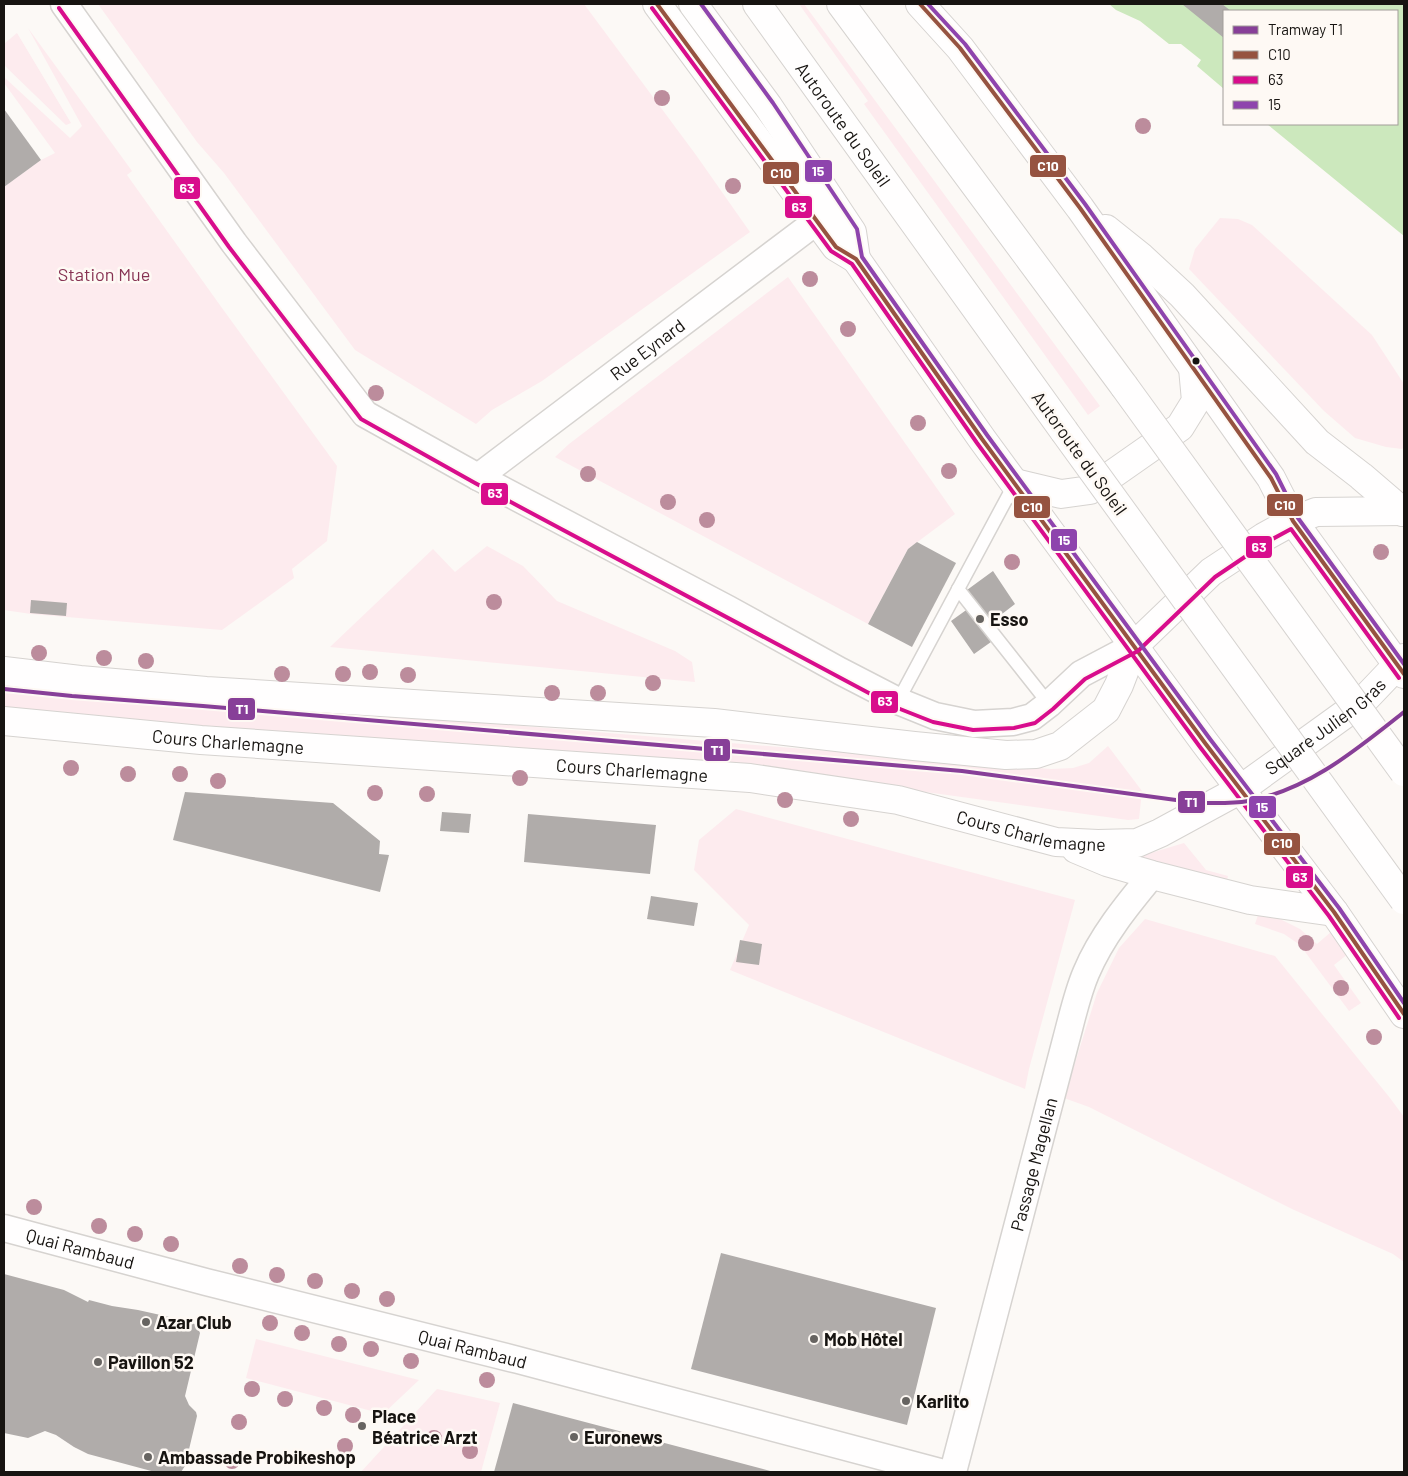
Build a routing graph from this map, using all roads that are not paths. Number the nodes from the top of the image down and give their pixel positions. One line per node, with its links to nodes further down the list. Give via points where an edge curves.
1 (64, 4): 11 (street, via 234,243 364,414)
2 (657, 4): 8 (main road)
3 (693, 4): 9 (main road, via 768,106 852,232)
4 (757, 4): 26 (main road, Autoroute du Soleil, bridge)
5 (841, 4): 22 (main road, bridge)
6 (920, 4): 7 (main road, via 960,48)
7 (1080, 208): 10 (main road); 13 (main road, via 1182,295 1317,442)
8 (817, 221): 9 (main road, via 836,247); 11 (street, Rue Eynard)
9 (856, 260): 12 (main road)
10 (1193, 368): 12 (main road, via 1196,401 1180,427 1090,490 1061,494); 14 (main road, via 1271,478)
11 (478, 477): 19 (street)
12 (1015, 483): 15 (lane); 16 (main road)
13 (1404, 512): 14 (main road, via 1316,512)
14 (1293, 521): 16 (main road, via 1211,572); 17 (main road)
15 (958, 589): 19 (lane); 20 (lane)
16 (1134, 646): 18 (main road, via 1106,710 1060,746 1036,754 1006,755 714,724 206,691); 20 (street, via 1081,674); 23 (main road)
17 (1402, 666): 23 (main road, Square Julien Gras, via 1363,701)
18 (4, 671)
19 (898, 701): 20 (street, via 935,716 974,724 1013,722 1032,717)
20 (1050, 704)
21 (4, 721): 24 (main road, Cours Charlemagne, via 202,740 750,778 898,800)
22 (1404, 772)
23 (1241, 789): 24 (main road, Cours Charlemagne, via 1160,834 1137,842); 27 (main road)
24 (1056, 842): 25 (main road)
25 (1152, 875): 27 (main road, via 1250,900); 31 (street, Passage Magellan, via 1110,929 1085,975)
26 (1404, 900)
27 (1334, 912): 28 (main road)
28 (1404, 1014)
29 (4, 1228): 30 (street, Quai Rambaud)
30 (940, 1472)
31 (954, 1472)

